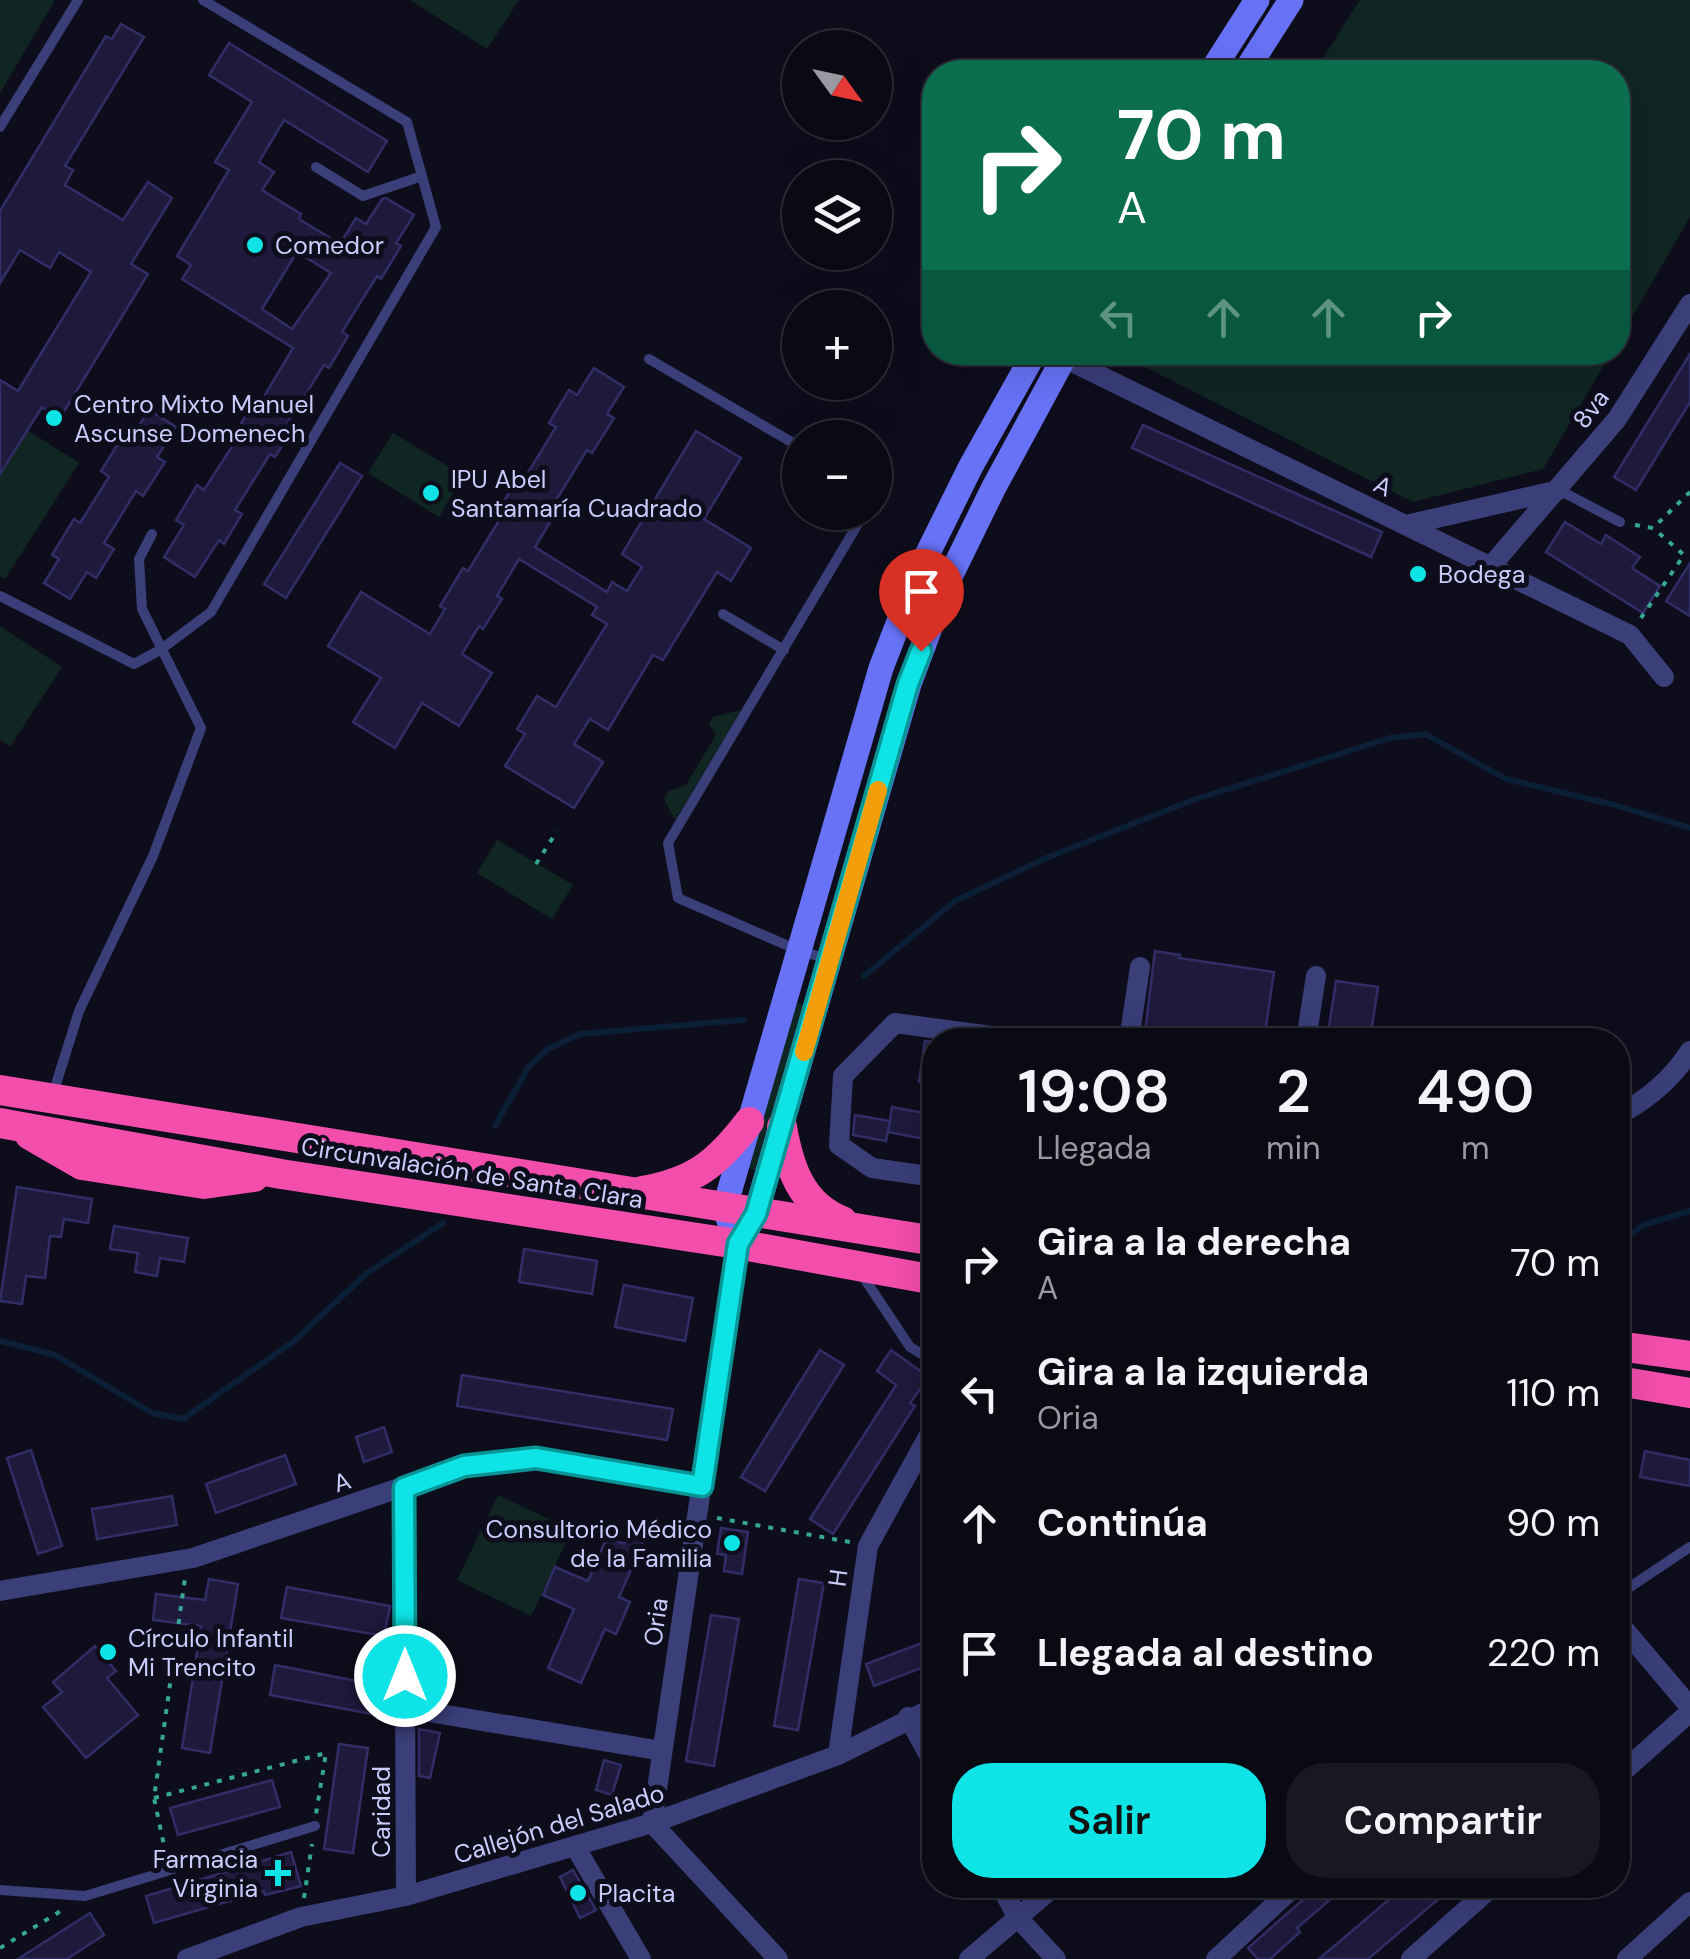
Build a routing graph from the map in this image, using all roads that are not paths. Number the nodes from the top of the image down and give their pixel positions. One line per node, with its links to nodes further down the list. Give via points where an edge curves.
1 (78, 0): 7 (lane)
2 (203, 0): 9 (lane, via 408,122)
3 (1256, 0): 5 (main road)
4 (1291, 0): 6 (main road)
5 (1218, 60)
6 (1253, 60)
7 (0, 127)
8 (316, 167): 9 (lane, via 362,196)
9 (422, 176): 24 (lane, via 436,226 211,612)
10 (1690, 304): 16 (street, 8va, via 1617,419)
11 (650, 359): 15 (lane)
12 (1028, 365): 27 (main road, via 918,575 881,668)
13 (1056, 365): 28 (main road, via 946,584 908,684)
14 (1084, 365): 18 (street, A)
15 (782, 436)
16 (1559, 490): 17 (lane); 18 (street); 21 (street, 8va)
17 (1620, 522)
18 (1406, 525): 21 (street, A)
19 (854, 530): 25 (lane)
20 (152, 534): 24 (lane, via 140,559 142,609)
21 (1491, 566): 26 (street, A, via 1630,634)
22 (0, 596): 24 (lane, via 134,664)
23 (723, 614): 25 (lane)
24 (160, 650): 36 (lane, via 201,728 153,856 79,1011)
25 (784, 650): 27 (lane, via 668,843 678,898)
26 (1664, 677)
27 (800, 951): 28 (lane); 38 (main road)
28 (830, 959): 40 (main road)
29 (1140, 967): 32 (street)
30 (1316, 976): 33 (street)
31 (927, 1028): 41 (street, via 895,1024 844,1076 839,1145 872,1168)
32 (1131, 1028)
33 (1308, 1028)
34 (1690, 1052): 37 (street)
35 (0, 1090): 36 (highway, Circunvalación de Santa Clara)
36 (52, 1099): 42 (highway, Circunvalación de Santa Clara)
37 (1630, 1109)
38 (749, 1122): 42 (highway, via 703,1171); 43 (main road)
39 (5, 1123): 47 (highway, Circunvalación de Santa Clara, via 82,1165 204,1184 281,1174)
40 (782, 1127): 44 (main road); 45 (highway, via 792,1172 810,1201)
41 (922, 1175)
42 (627, 1194): 43 (highway, Circunvalación de Santa Clara)
43 (725, 1209): 44 (highway, Circunvalación de Santa Clara); 47 (main road)
44 (756, 1214): 45 (highway, Circunvalación de Santa Clara); 47 (main road)
45 (863, 1230): 46 (highway, Circunvalación de Santa Clara)
46 (922, 1239)
47 (738, 1244): 48 (highway, Circunvalación de Santa Clara); 56 (street, Oria)
48 (858, 1268): 49 (highway, Circunvalación de Santa Clara); 51 (lane, via 910,1348)
49 (922, 1278)
50 (1630, 1348): 52 (highway)
51 (922, 1355)
52 (1690, 1356)
53 (1630, 1383): 54 (highway)
54 (1690, 1393)
55 (922, 1448): 68 (street, H, via 868,1546)
56 (702, 1486): 57 (street, A, via 536,1458 464,1466); 67 (street, Oria)
57 (404, 1488): 60 (street, A, via 188,1558); 62 (street, Caridad)
58 (1690, 1547): 59 (lane)
59 (1630, 1587)
60 (0, 1591)
61 (1630, 1636): 63 (street)
62 (405, 1708): 67 (street); 74 (street, Caridad)
63 (1690, 1709): 69 (street)
64 (922, 1712): 65 (street, Callejón del Salado)
65 (908, 1717): 66 (street); 68 (street, Callejón del Salado)
66 (922, 1742)
67 (662, 1752): 70 (street, Oria)
68 (838, 1754): 70 (street, Callejón del Salado)
69 (1630, 1765)
70 (652, 1824): 72 (street, Callejón del Salado); 84 (street)
71 (314, 1826): 73 (lane, via 85,1896)
72 (576, 1848): 74 (street, Callejón del Salado); 83 (street)
73 (0, 1890)
74 (406, 1896): 81 (street, Callejón del Salado, via 300,1918)
75 (1007, 1898): 80 (street)
76 (1041, 1898): 80 (street)
77 (1282, 1898): 87 (street)
78 (1479, 1898): 88 (street)
79 (1690, 1902): 89 (street)
80 (1018, 1918): 85 (street); 86 (street)
81 (216, 1954): 82 (street, Callejón del Salado)
82 (187, 1959)
83 (641, 1959)
84 (778, 1959)
85 (969, 1959)
86 (1056, 1959)
87 (1216, 1959)
88 (1411, 1959)
89 (1627, 1959)

